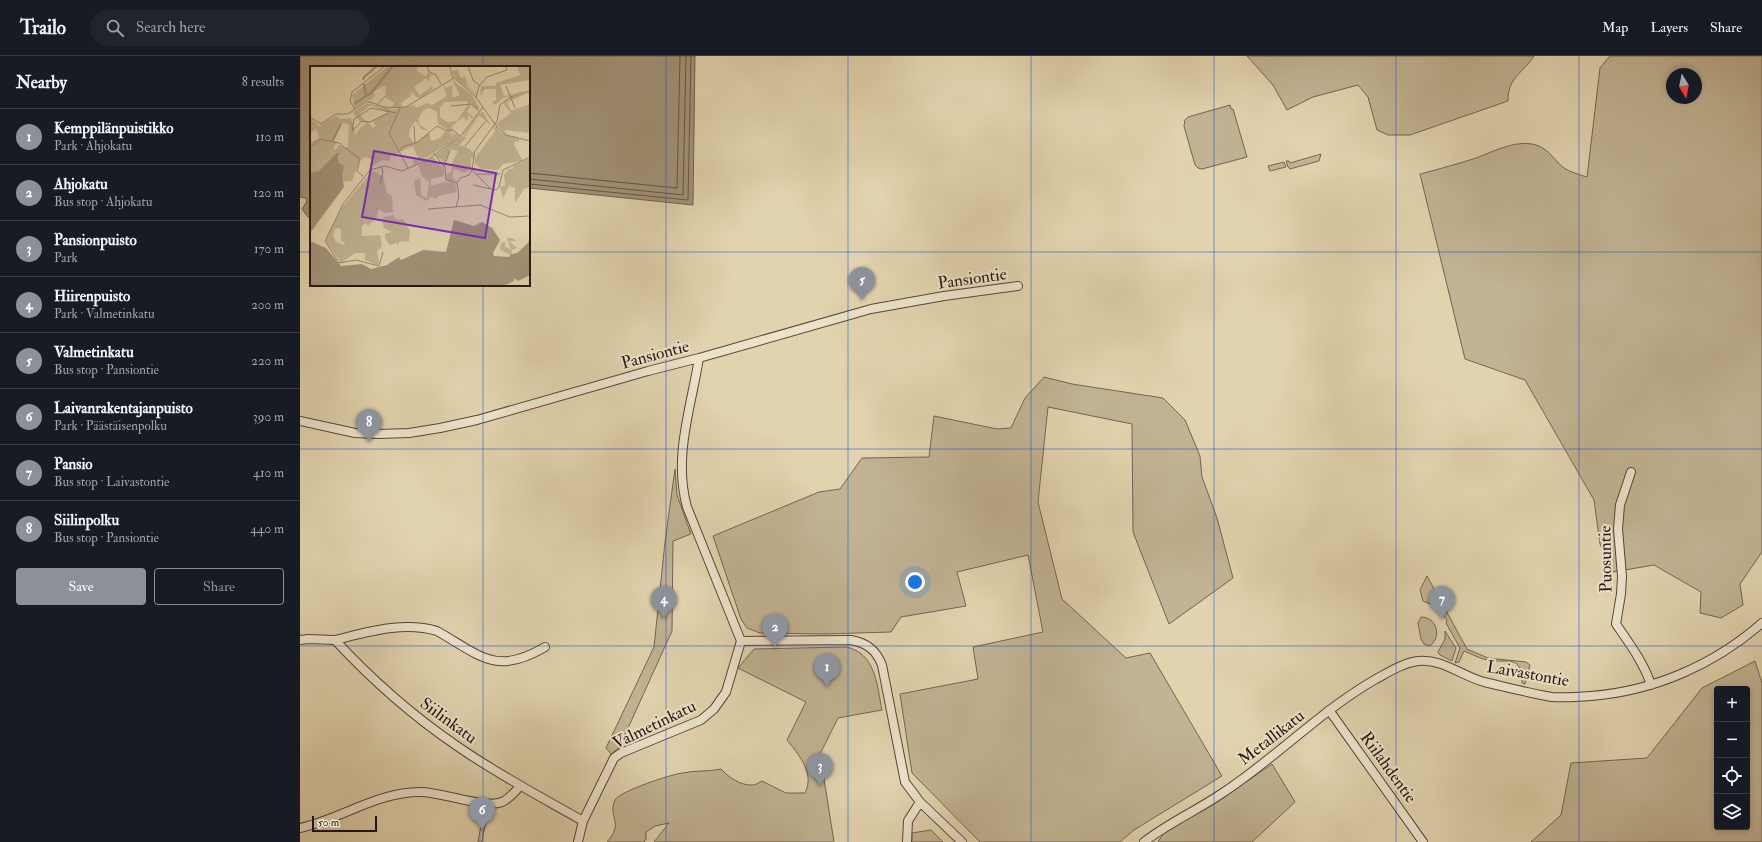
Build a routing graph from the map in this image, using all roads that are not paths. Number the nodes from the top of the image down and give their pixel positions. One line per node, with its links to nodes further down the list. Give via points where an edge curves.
1 (1018, 286): 2 (street, Pansiontie, via 871,309)
2 (699, 358): 3 (street, Pansiontie, via 477,420 423,431 391,434 355,432); 8 (street, via 684,435 681,472 683,491 689,513)
3 (300, 421)
4 (1631, 472): 11 (street, Puosuntie, via 1620,505 1618,529 1622,576 1616,624 1637,656)
5 (1762, 624): 11 (street, Laivastontie, via 1715,658)
6 (304, 639): 7 (street)
7 (335, 640): 9 (street, via 391,628 428,628 486,659 507,663 520,660); 13 (street, Siilinkatu, via 357,664 417,717 458,747)
8 (742, 640): 14 (street, via 851,640 872,648 882,665 905,782); 15 (street, Valmetinkatu, via 726,692 714,709 701,720 614,758)
9 (545, 647)
10 (1418, 661): 11 (street, Laivastontie, via 1436,662 1481,681 1554,697 1611,694); 12 (street, Metallikatu, via 1384,675)
11 (1651, 685)
12 (1329, 710): 20 (street, Metallikatu, via 1221,794 1183,815); 21 (street, Riilahdentie)
13 (520, 786): 15 (street, Siilinkatu); 16 (street, via 503,802 490,804 434,793 398,795)
14 (920, 802): 18 (street, via 908,821); 19 (street)
15 (583, 821): 17 (street, Valmetinkatu)
16 (300, 828)
17 (578, 842)
18 (906, 842)
19 (962, 842)
20 (1144, 842)
21 (1424, 842)

